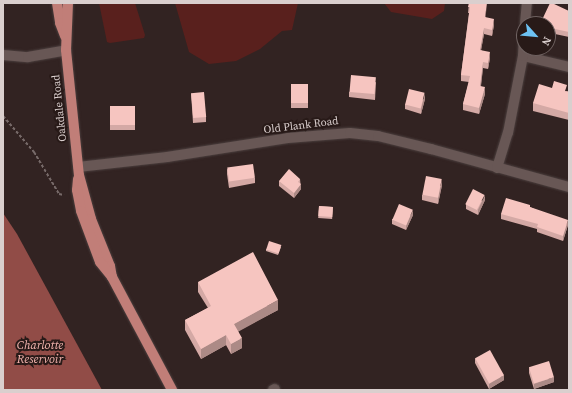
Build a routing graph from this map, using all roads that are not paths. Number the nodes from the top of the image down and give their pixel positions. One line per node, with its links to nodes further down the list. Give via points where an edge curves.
1 (57, 3): 5 (main road, Oakdale Road, via 60,23)
2 (68, 3): 5 (main road, Oakdale Road)
3 (527, 3): 4 (street)
4 (526, 16)
5 (66, 38): 6 (main road, Oakdale Road)
6 (66, 50): 7 (street, via 28,57); 11 (main road, Oakdale Road)
7 (3, 55)
8 (523, 56): 9 (street); 10 (street, via 508,133)
9 (569, 67)
10 (497, 168): 11 (street, Old Plank Road, via 378,136 350,133 288,138); 12 (street, Old Plank Road)
11 (78, 171): 13 (main road, Oakdale Road, via 91,219 112,277)
12 (569, 187)
13 (172, 390)

